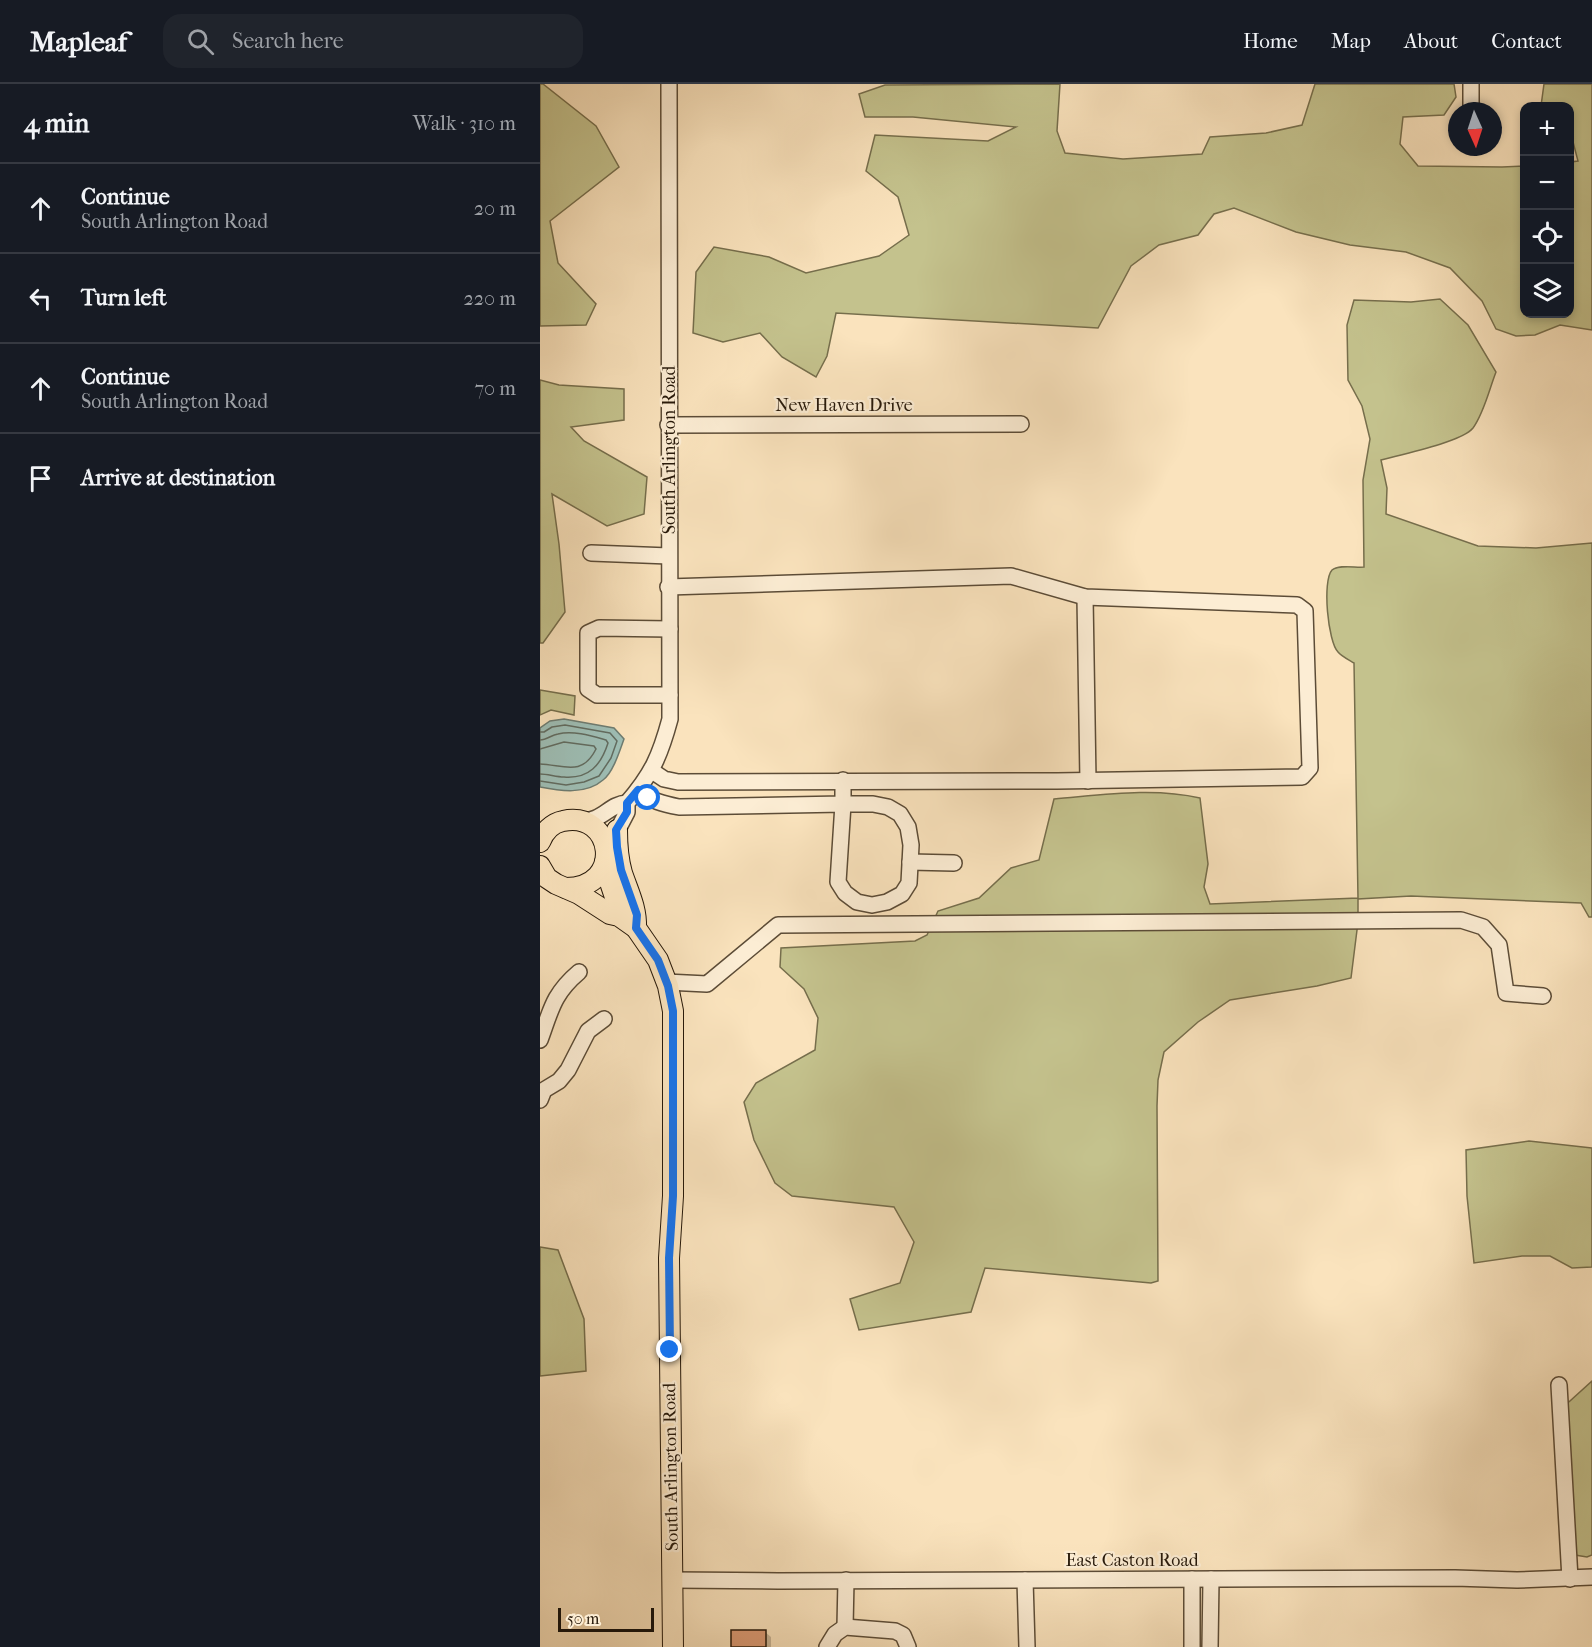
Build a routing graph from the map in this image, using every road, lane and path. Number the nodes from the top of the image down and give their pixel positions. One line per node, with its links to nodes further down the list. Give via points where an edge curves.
1 (669, 84): 5 (street, South Arlington Road)
2 (1471, 84): 3 (street)
3 (1471, 102)
4 (1021, 424): 5 (street, New Haven Drive)
5 (668, 425): 7 (street, South Arlington Road)
6 (591, 553): 7 (street)
7 (669, 556): 8 (street, South Arlington Road)
8 (668, 587): 9 (street, via 1011,576); 10 (street, South Arlington Road)
9 (1085, 597): 14 (street); 14 (street, via 1297,604 1305,610 1310,768 1302,777)
10 (670, 629): 11 (street, South Arlington Road); 11 (street, via 599,628 588,633 588,689 597,695)
11 (670, 695): 12 (street, South Arlington Road, via 670,719)
12 (652, 771): 13 (street, via 678,782); 15 (street, South Arlington Road)
13 (843, 780): 14 (street); 17 (street)
14 (1088, 781)
15 (638, 790): 16 (street, South Arlington Road); 17 (street, via 660,804 679,807)
16 (627, 803): 19 (street, South Arlington Road, via 619,803 600,818); 20 (street, South Arlington Road, via 627,812)
17 (843, 804): 23 (street, via 873,804 900,814 908,827); 23 (street, via 838,882 844,893 857,902 887,902 902,894 909,883)
18 (540, 817): 19 (main road)
19 (573, 821): 21 (main road, via 549,828); 22 (main road, via 593,826 601,834)
20 (616, 830): 22 (street, South Arlington Road); 28 (main road, via 621,870 637,915)
21 (540, 842)
22 (606, 860): 26 (main road, via 597,878 588,885); 27 (main road, via 606,874)
23 (910, 862): 24 (street)
24 (954, 863)
25 (540, 866): 26 (main road, via 547,878)
26 (566, 888): 27 (main road)
27 (619, 916): 28 (main road)
28 (636, 928): 30 (main road, South Arlington Road, via 658,960)
29 (579, 972): 33 (street, via 557,994)
30 (666, 982): 31 (street, via 707,984 778,925 1461,920 1483,927 1499,945 1506,993); 40 (main road, South Arlington Road, via 673,1011 669,1258)
31 (1543, 996)
32 (604, 1019): 34 (street, via 588,1032 568,1070 544,1090)
33 (540, 1040)
34 (540, 1100)
35 (1559, 1385): 39 (street)
36 (1592, 1577): 39 (street, East Caston Road)
37 (1192, 1579): 38 (street, East Caston Road); 42 (street, East Caston Road); 48 (street)
38 (1211, 1579): 39 (street, East Caston Road); 49 (street)
39 (1570, 1579)
40 (673, 1580): 41 (street, East Caston Road); 44 (main road, South Arlington Road)
41 (846, 1580): 42 (street, East Caston Road); 43 (street)
42 (1025, 1580): 47 (street)
43 (845, 1627): 45 (street); 46 (street, via 894,1631 903,1635)
44 (673, 1647)
45 (827, 1647)
46 (908, 1647)
47 (1027, 1647)
48 (1192, 1647)
49 (1210, 1647)

